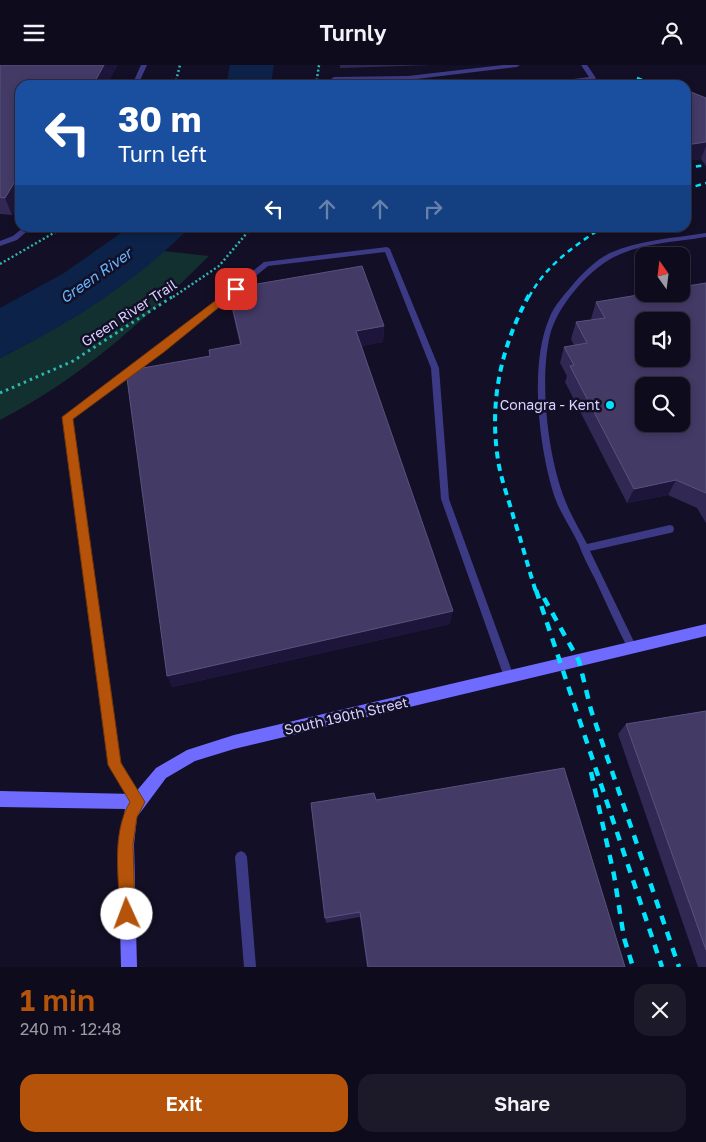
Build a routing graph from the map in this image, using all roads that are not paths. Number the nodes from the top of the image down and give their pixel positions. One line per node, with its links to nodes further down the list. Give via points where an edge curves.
1 (144, 65): 5 (lane)
2 (517, 65): 4 (lane, via 408,78)
3 (584, 65): 6 (lane, via 593,78)
4 (334, 79)
5 (137, 80)
6 (579, 80)
7 (23, 232): 9 (lane)
8 (706, 235): 11 (lane, via 633,248 600,262 580,281 553,318 543,365 548,453 558,495)
9 (0, 244)
10 (670, 529): 11 (lane)
11 (584, 549): 13 (lane)
12 (706, 630): 13 (street, South 190th Street)
13 (632, 648): 14 (street, South 190th Street)
14 (509, 677): 16 (street, South 190th Street, via 234,742 192,755 161,773); 16 (lane, via 445,499 435,368 387,249 266,264 161,349 68,417 114,765)
15 (0, 799): 16 (street)
16 (138, 802): 18 (street, South 190th Street, via 130,815 126,844)
17 (241, 857): 19 (lane)
18 (129, 967)
19 (250, 967)

